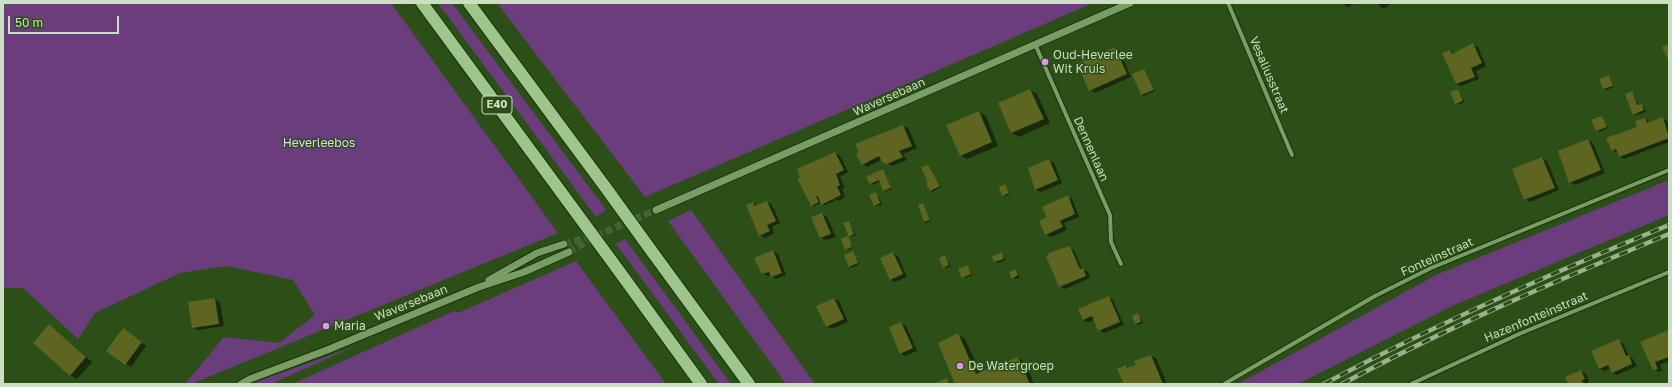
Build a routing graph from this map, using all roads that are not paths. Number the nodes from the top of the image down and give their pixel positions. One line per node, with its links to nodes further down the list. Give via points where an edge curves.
1 (422, 3): 15 (highway, E40, bridge)
2 (469, 3): 16 (highway, bridge)
3 (1130, 3): 5 (street, Waversebaan)
4 (1228, 3): 6 (street, Vesaliusstraat)
5 (1035, 44): 8 (street, Waversebaan); 11 (street, Dennenlaan, via 1110,215 1111,242)
6 (1292, 155)
7 (1669, 170): 17 (street, Fonteinstraat, via 1417,275 1375,296)
8 (656, 210)
9 (564, 244): 13 (street, Waversebaan, via 519,262)
10 (569, 252): 13 (street, Waversebaan, via 524,272)
11 (1121, 264)
12 (1669, 272): 18 (street, Hazenfonteinstraat, via 1519,334)
13 (479, 287): 14 (street, Waversebaan)
14 (241, 384)
15 (701, 384)
16 (749, 384)
17 (1224, 384)
18 (1411, 384)

